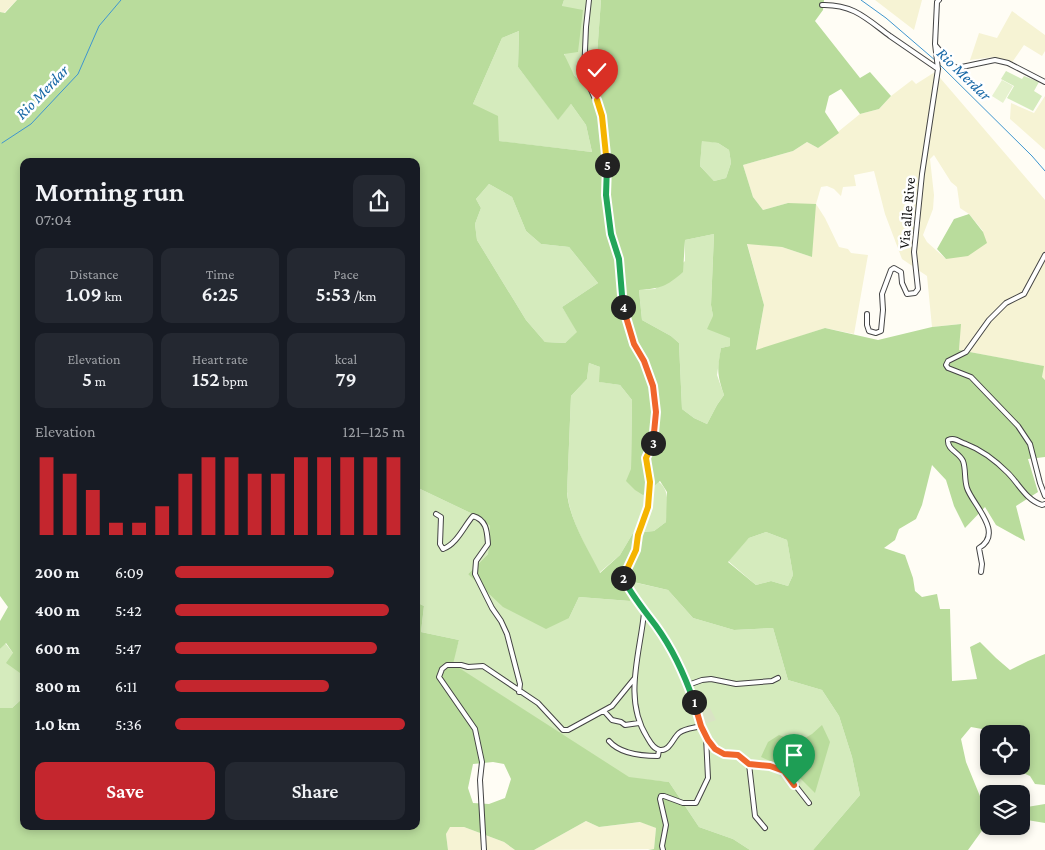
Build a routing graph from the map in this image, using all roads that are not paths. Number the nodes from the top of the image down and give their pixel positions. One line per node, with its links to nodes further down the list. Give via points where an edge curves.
1 (589, 0): 13 (street, via 584,74 602,116 607,162 606,195 611,234 619,259 623,306 634,344 653,386 656,412 654,441 646,458 650,482 648,507 636,550 622,577)
2 (939, 0): 4 (street, Via alle Rive)
3 (822, 5): 5 (street, via 831,4 862,14)
4 (935, 44): 5 (street, Via alle Rive); 6 (street, via 957,68 996,60)
5 (938, 64): 8 (street, Via alle Rive, via 914,252 918,289 915,294 907,294 901,272 894,268 882,294 880,331 869,332)
6 (1045, 82)
7 (1045, 255): 9 (street, via 1024,294 1006,303 966,352 946,365 971,377 1018,426 1030,444)
8 (868, 314)
9 (1045, 496)
10 (1045, 504): 12 (street, via 1036,503 1020,490 1009,474 982,452 951,438 948,440 950,448 963,460 966,487 986,521 987,540 979,548)
11 (436, 514): 17 (street, via 441,517 440,544 443,548 450,546 473,516 480,518 486,527 488,544 476,561 475,574 507,634 520,684)
12 (981, 572)
13 (644, 613): 15 (street); 16 (street, via 666,642)
14 (778, 678): 16 (street, via 736,684 711,679)
15 (634, 679): 18 (street); 19 (street)
16 (688, 685): 20 (street)
17 (519, 692): 18 (street, via 538,704 563,730); 27 (street, via 483,666 447,665 439,677 475,729 482,762)
18 (604, 711): 19 (street, via 612,720 625,725)
19 (639, 723): 23 (street)
20 (701, 726): 21 (street); 23 (street, via 681,732 670,746)
21 (708, 740): 24 (street, via 715,749 724,754 738,755); 28 (street, via 708,778 696,803 683,803 661,796 666,825)
22 (608, 741): 23 (street, via 615,749 644,756 658,756)
23 (659, 750)
24 (749, 764): 25 (street, via 784,771); 26 (street, via 755,816)
25 (809, 803)
26 (765, 828)
27 (484, 850)
28 (662, 850)

